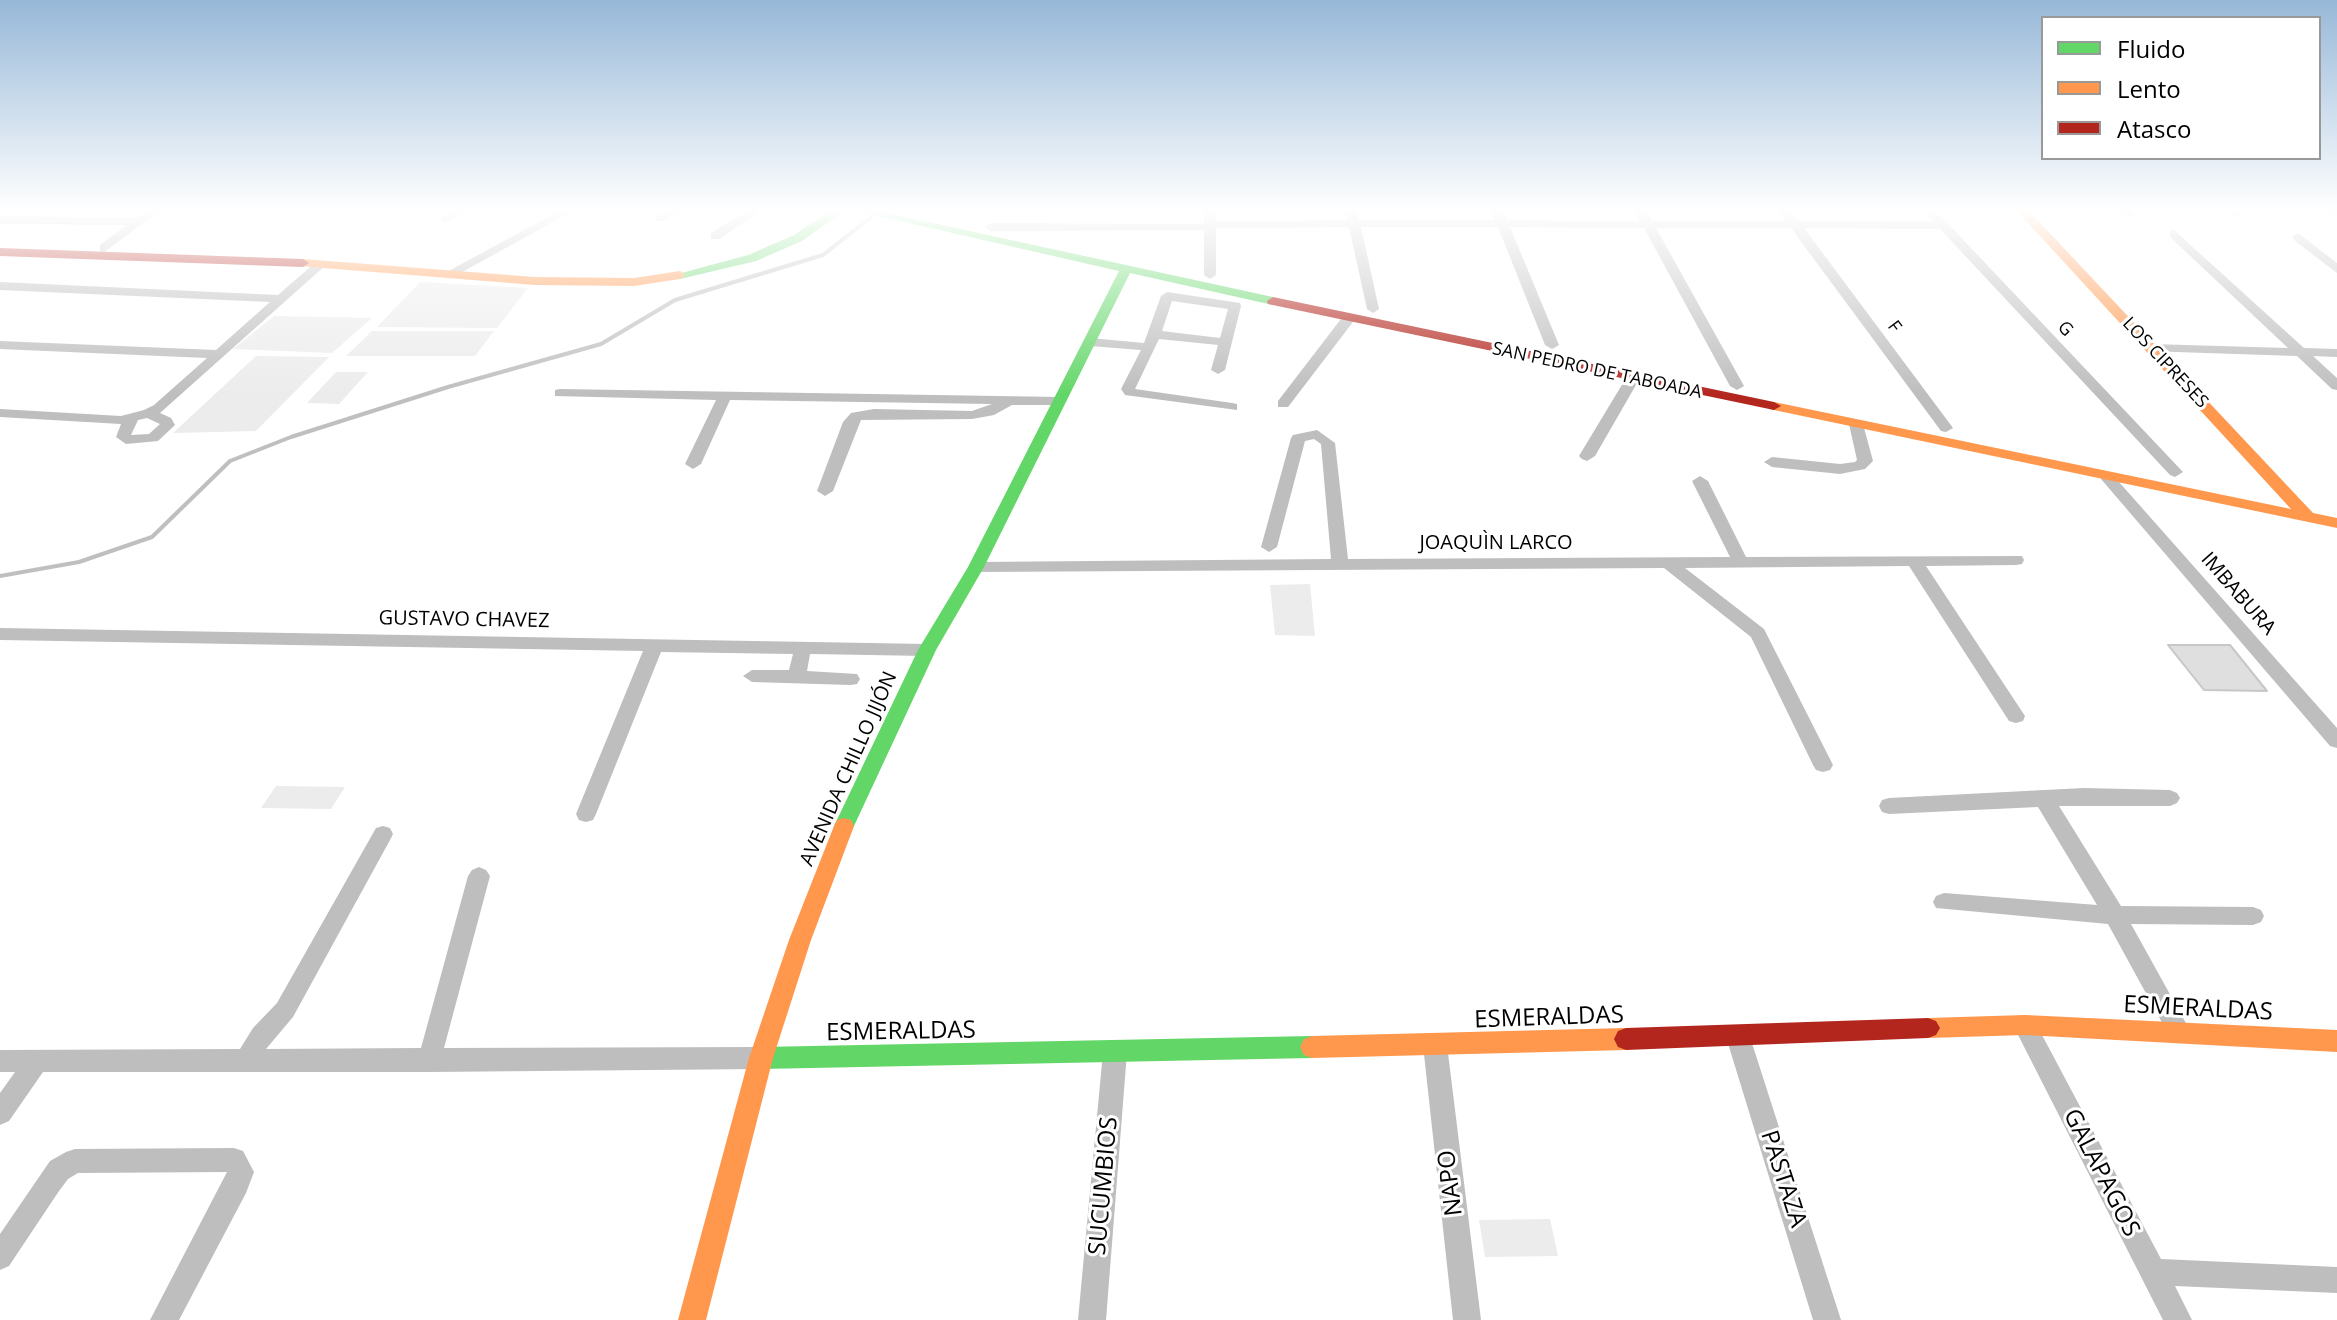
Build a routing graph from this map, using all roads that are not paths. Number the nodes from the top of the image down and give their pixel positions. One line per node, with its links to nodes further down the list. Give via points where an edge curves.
1 (312, 272): 18 (street)
2 (418, 272): 15 (street)
3 (453, 272): 15 (street)
4 (694, 272): 15 (street, via 605,283)
5 (1125, 272): 22 (street, AVENIDA CHILLO JIJÓN)
6 (1138, 272): 20 (street, SAN PEDRO DE TABOADA)
7 (1210, 272): 16 (street)
8 (1365, 272): 19 (street)
9 (1522, 272): 25 (street)
10 (1674, 272): 32 (street)
11 (1829, 272): 44 (street, F)
12 (1987, 272): 48 (street, G)
13 (2080, 272): 26 (street, LOS CIPRESES)
14 (2214, 272): 27 (street)
15 (449, 274)
16 (1210, 275)
17 (0, 286): 18 (street)
18 (279, 299): 29 (street)
19 (1373, 309)
20 (1349, 318): 31 (street, SAN PEDRO DE TABOADA); 38 (street)
21 (1151, 340): 22 (street); 23 (street); 23 (street, via 1167,296 1180,296 1235,306); 39 (street, via 1128,389 1131,393)
22 (1090, 342): 37 (street, AVENIDA CHILLO JIJÓN)
23 (1224, 342): 30 (street)
24 (0, 345): 29 (street)
25 (1552, 345)
26 (2151, 348): 27 (street); 52 (street, LOS CIPRESES)
27 (2300, 351): 28 (street); 33 (street)
28 (2337, 353)
29 (217, 354): 41 (street)
30 (1218, 370)
31 (1633, 378): 43 (street, SAN PEDRO DE TABOADA); 45 (street)
32 (1737, 386)
33 (2337, 386)
34 (560, 393): 35 (street)
35 (725, 396): 36 (street); 47 (street)
36 (1009, 400): 37 (street); 51 (street, via 972,415 856,416)
37 (1060, 401): 60 (street, AVENIDA CHILLO JIJÓN)
38 (1283, 404)
39 (1232, 407)
40 (0, 413): 42 (street)
41 (149, 413): 42 (street); 42 (street, via 168,425 153,438 123,437)
42 (126, 419)
43 (1856, 424): 46 (street, via 1865,461 1860,466); 49 (street, SAN PEDRO DE TABOADA)
44 (1946, 428)
45 (1587, 456)
46 (1772, 462)
47 (693, 464)
48 (2175, 472)
49 (2106, 476): 52 (street, SAN PEDRO DE TABOADA); 69 (street, IMBABURA)
50 (1700, 481): 58 (street)
51 (825, 491)
52 (2308, 517): 53 (street, SAN PEDRO DE TABOADA)
53 (2337, 523)
54 (1269, 547): 59 (street, via 1298,438 1317,434 1328,443)
55 (2016, 560): 56 (street, JOAQUÌN LARCO)
56 (1915, 562): 58 (street, JOAQUÌN LARCO); 68 (street)
57 (1670, 564): 58 (street, JOAQUÌN LARCO); 59 (street, JOAQUÌN LARCO); 70 (street, via 1758,633)
58 (1742, 564)
59 (1340, 566): 60 (street, JOAQUÌN LARCO)
60 (976, 567): 64 (street, AVENIDA CHILLO JIJÓN)
61 (0, 634): 62 (street, GUSTAVO CHAVEZ)
62 (654, 646): 63 (street, GUSTAVO CHAVEZ); 74 (street)
63 (803, 648): 64 (street, GUSTAVO CHAVEZ); 66 (street)
64 (927, 650): 86 (street, AVENIDA CHILLO JIJÓN, via 840,835)
65 (752, 676): 66 (street)
66 (796, 677): 67 (street)
67 (851, 679)
68 (2016, 716)
69 (2337, 741)
70 (1823, 765)
71 (2170, 798): 72 (street)
72 (2044, 799): 73 (street); 78 (street)
73 (1889, 806)
74 (586, 814)
75 (383, 834): 89 (street, via 285,1010)
76 (479, 876): 90 (street)
77 (1944, 902): 78 (street)
78 (2115, 915): 79 (street); 81 (street)
79 (2253, 916)
80 (2025, 1025): 81 (street, ESMERALDAS); 82 (street, ESMERALDAS); 93 (street, GALAPAGOS)
81 (2179, 1032): 83 (street, ESMERALDAS)
82 (1738, 1037): 84 (street, ESMERALDAS); 99 (street, PASTAZA)
83 (2337, 1041)
84 (1435, 1045): 85 (street, ESMERALDAS); 98 (street, NAPO)
85 (1115, 1052): 86 (street, ESMERALDAS); 97 (street, SUCUMBIOS)
86 (761, 1058): 90 (street); 96 (street, AVENIDA CHILLO JIJÓN)
87 (0, 1061): 88 (street)
88 (37, 1061): 89 (street); 91 (street)
89 (246, 1061): 90 (street)
90 (429, 1061)
91 (0, 1113)
92 (0, 1257): 95 (street, via 59,1170 75,1161 234,1160 241,1172 237,1184)
93 (2153, 1272): 94 (street); 100 (street, GALAPAGOS)
94 (2337, 1280)
95 (164, 1320)
96 (692, 1320)
97 (1092, 1320)
98 (1467, 1320)
99 (1827, 1320)
100 (2178, 1320)

